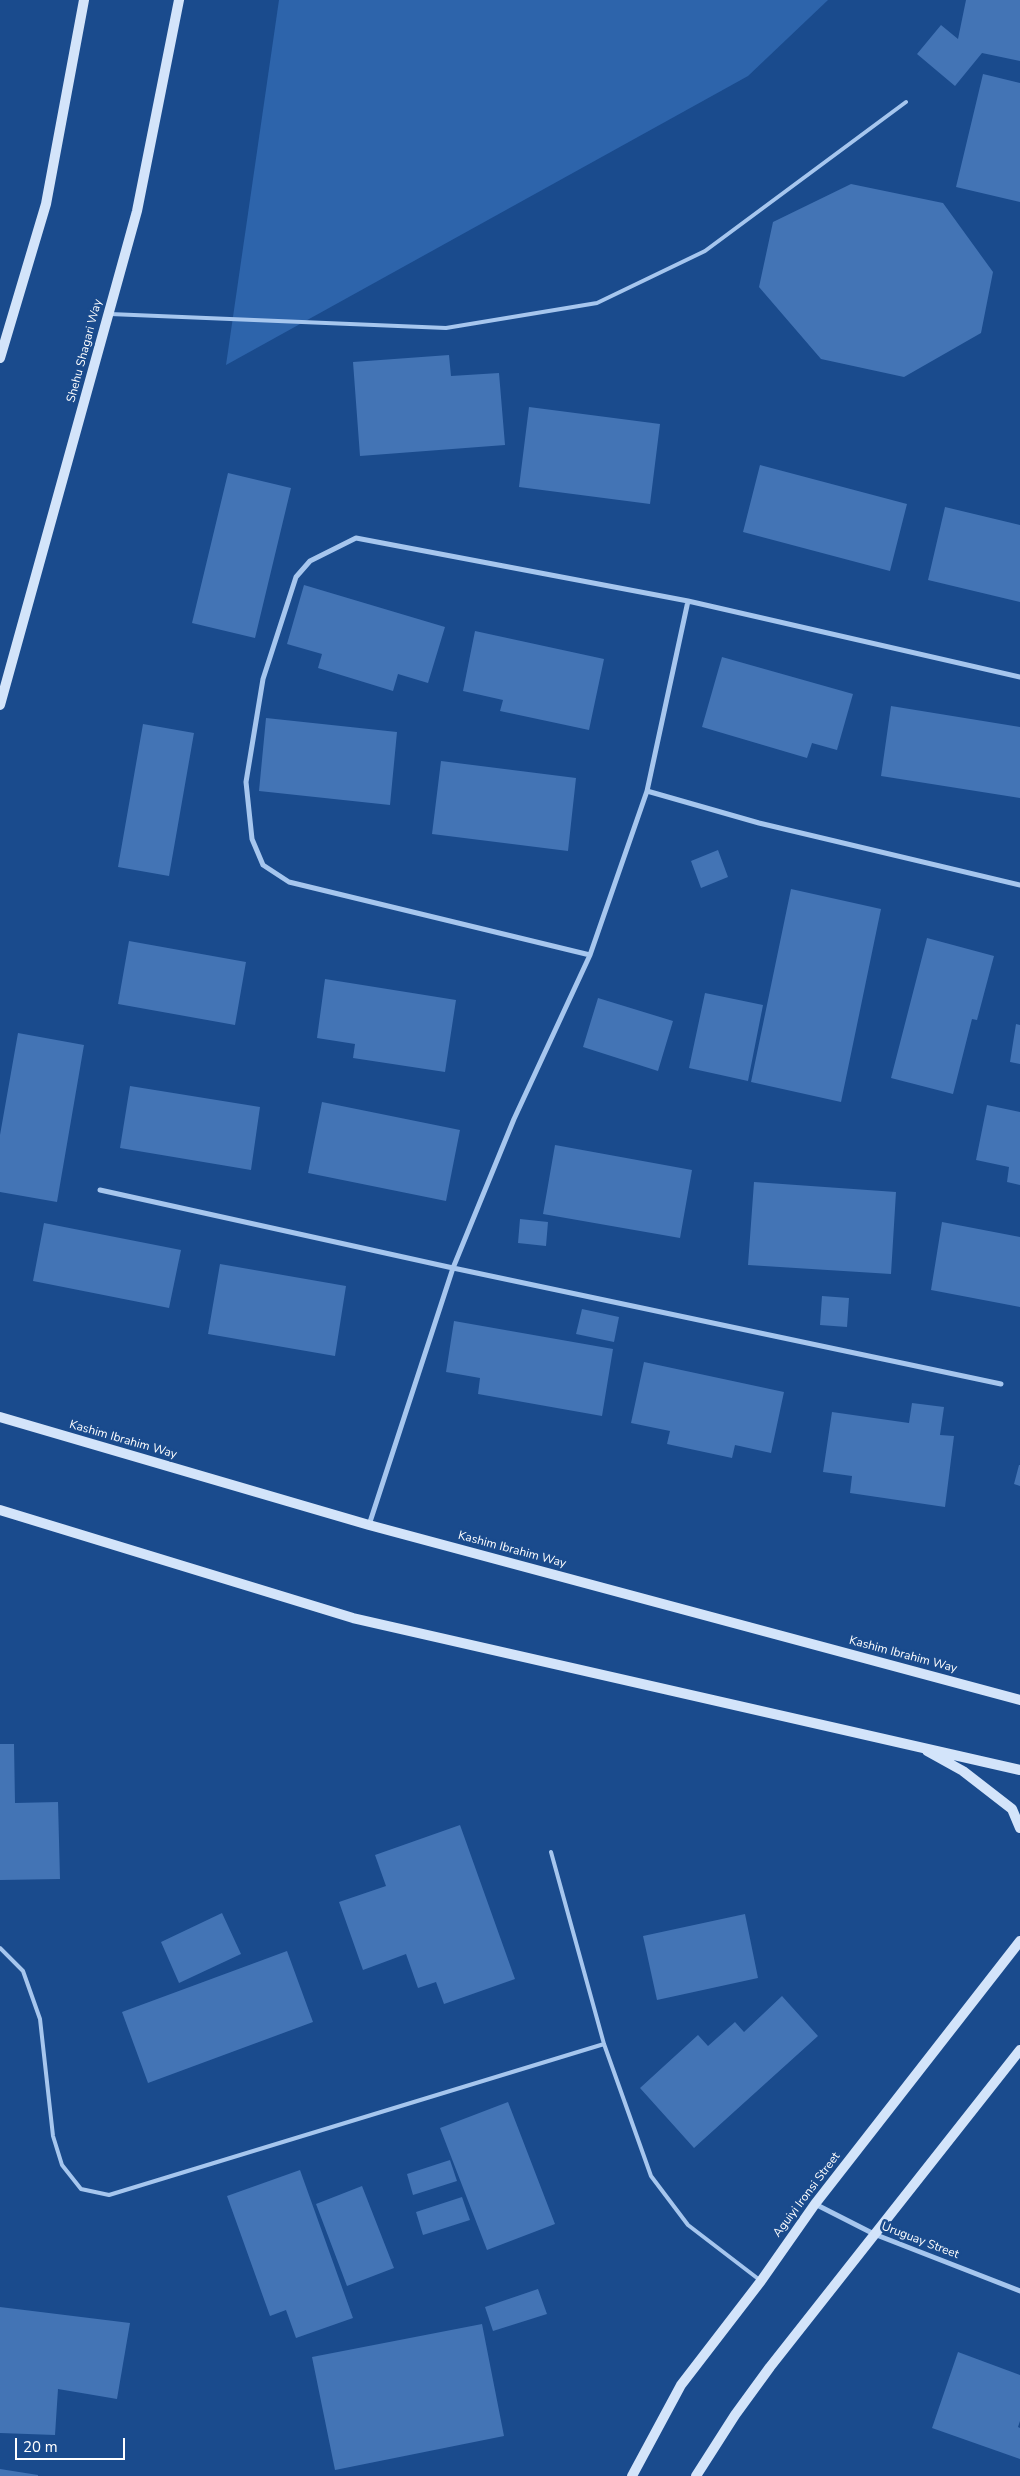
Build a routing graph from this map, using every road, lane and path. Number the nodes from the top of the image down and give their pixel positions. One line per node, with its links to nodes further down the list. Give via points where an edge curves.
1 (84, 0): 5 (main road, via 46,204)
2 (179, 0): 4 (main road, Shehu Shagari Way, via 137,211)
3 (906, 102): 4 (lane, via 705,251 597,303 446,328)
4 (108, 314): 8 (main road, Shehu Shagari Way)
5 (0, 358)
6 (688, 601): 7 (street); 9 (street); 11 (street, via 356,538 310,561 296,577 263,679 246,782 252,839 263,865 289,882)
7 (1020, 677)
8 (0, 705)
9 (647, 791): 10 (street, via 759,822); 11 (street)
10 (1020, 885)
11 (590, 955): 13 (street, via 514,1119)
12 (100, 1190): 13 (street)
13 (453, 1268): 14 (street); 17 (street)
14 (1001, 1384)
15 (0, 1416): 17 (main road, Kashim Ibrahim Way)
16 (0, 1510): 19 (main road, via 353,1618)
17 (369, 1525): 18 (main road, Kashim Ibrahim Way)
18 (1020, 1698)
19 (916, 1744): 20 (main road); 21 (main road, via 963,1771 1012,1809)
20 (1020, 1770)
21 (1020, 1828)
22 (551, 1852): 25 (lane)
23 (1020, 1941): 27 (main road, Aguiyi Ironsi Street)
24 (0, 1948): 25 (lane, via 22,1971 40,2019 53,2136 62,2165 81,2189 109,2196)
25 (604, 2044): 29 (lane, via 651,2176 688,2225)
26 (1020, 2050): 28 (main road)
27 (815, 2204): 28 (street, Uruguay Street); 29 (main road, Aguiyi Ironsi Street)
28 (874, 2234): 30 (street, Uruguay Street); 32 (main road, via 770,2367)
29 (761, 2281): 31 (main road, Aguiyi Ironsi Street, via 681,2385)
30 (1020, 2291)
31 (632, 2476)
32 (696, 2476)

